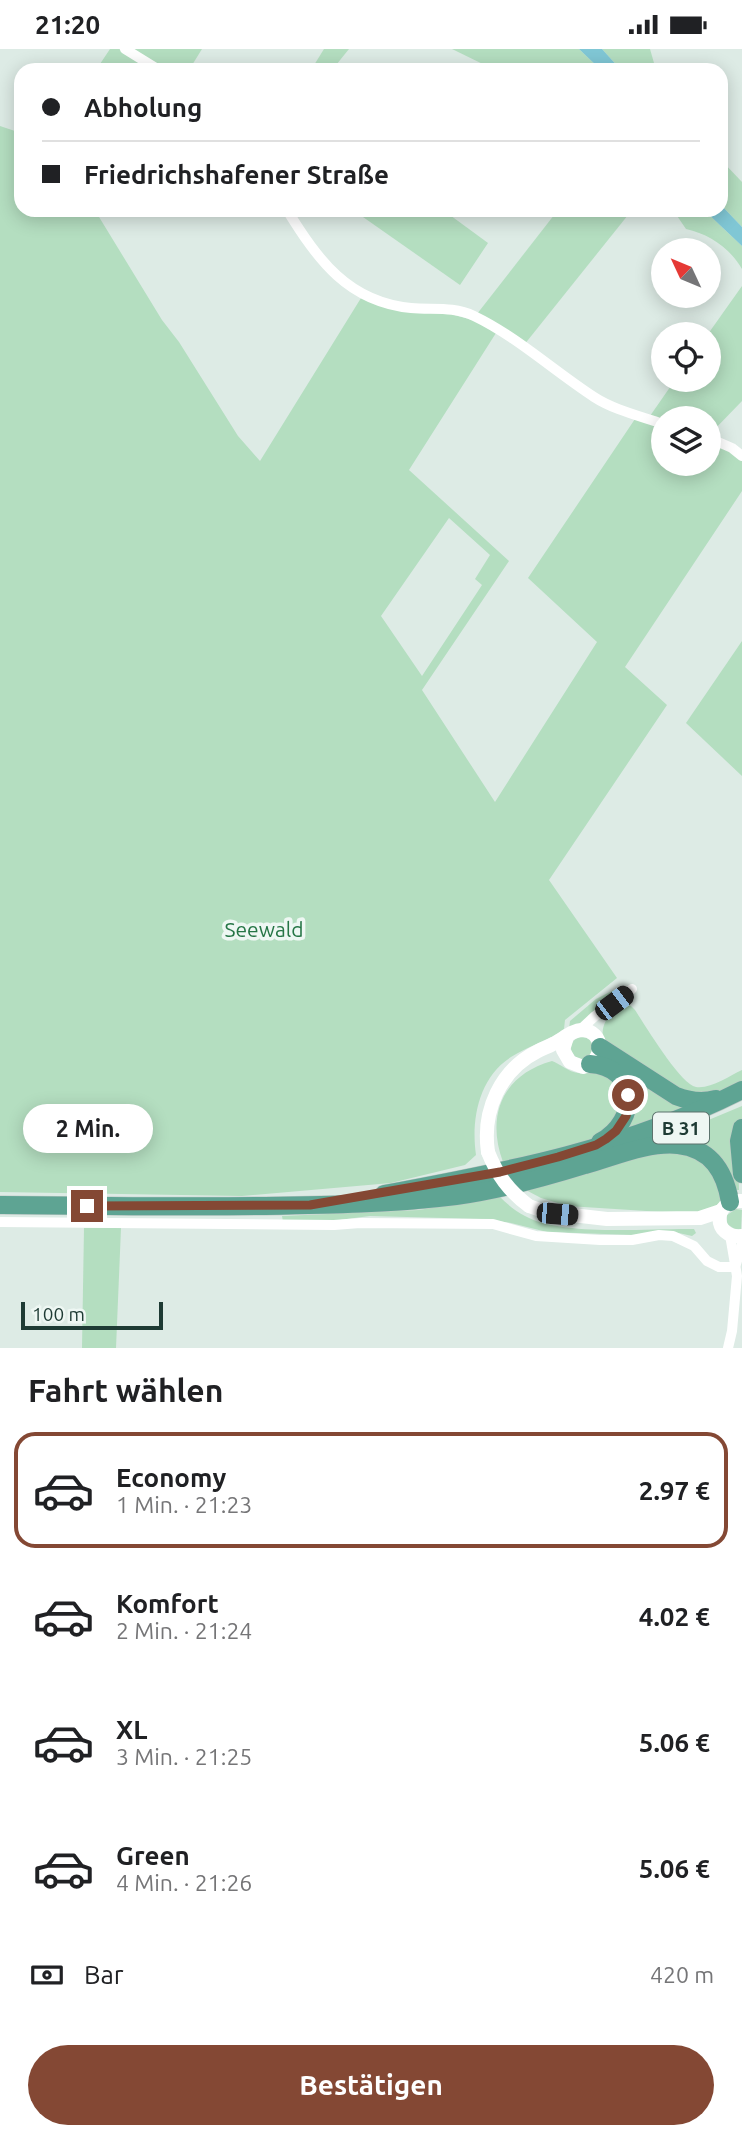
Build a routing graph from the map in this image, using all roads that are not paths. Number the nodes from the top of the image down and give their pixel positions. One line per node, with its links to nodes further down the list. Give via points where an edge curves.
1 (125, 49): 2 (street)
2 (148, 63)
3 (291, 217): 4 (street, via 331,273 357,291 378,302 453,309 474,316 596,398)
4 (651, 420)
5 (721, 443): 6 (street)
6 (742, 456)
7 (632, 989): 8 (street)
8 (602, 1012): 9 (street); 10 (street)
9 (573, 1033): 10 (street, via 590,1032); 11 (street, via 563,1047); 13 (street)
10 (598, 1042): 12 (street, via 597,1057); 14 (main road, via 656,1085 687,1100 713,1100)
11 (567, 1060): 12 (street, via 579,1066); 13 (street, via 551,1057)
12 (590, 1064): 18 (main road, via 614,1072 625,1085 626,1116 606,1139)
13 (518, 1066): 22 (street, bridge, via 499,1086 486,1128 488,1151 498,1175 529,1206 607,1219 700,1217)
14 (742, 1089): 18 (main road, B 31, via 668,1123)
15 (742, 1102): 17 (main road, B 31)
16 (742, 1128): 19 (main road)
17 (620, 1154): 21 (main road, B 31, via 533,1180 459,1195 378,1204); 22 (main road, via 674,1145 701,1152 724,1178)
18 (558, 1157): 21 (main road, B 31, via 500,1172)
19 (742, 1174)
20 (0, 1205): 21 (main road, B 31)
21 (310, 1205)
22 (728, 1210): 24 (street, via 725,1233)
23 (0, 1222): 25 (street, via 494,1224 536,1236 600,1240 673,1236 694,1246 707,1261)
24 (738, 1238): 25 (street)
25 (735, 1267): 26 (street)
26 (728, 1348)

